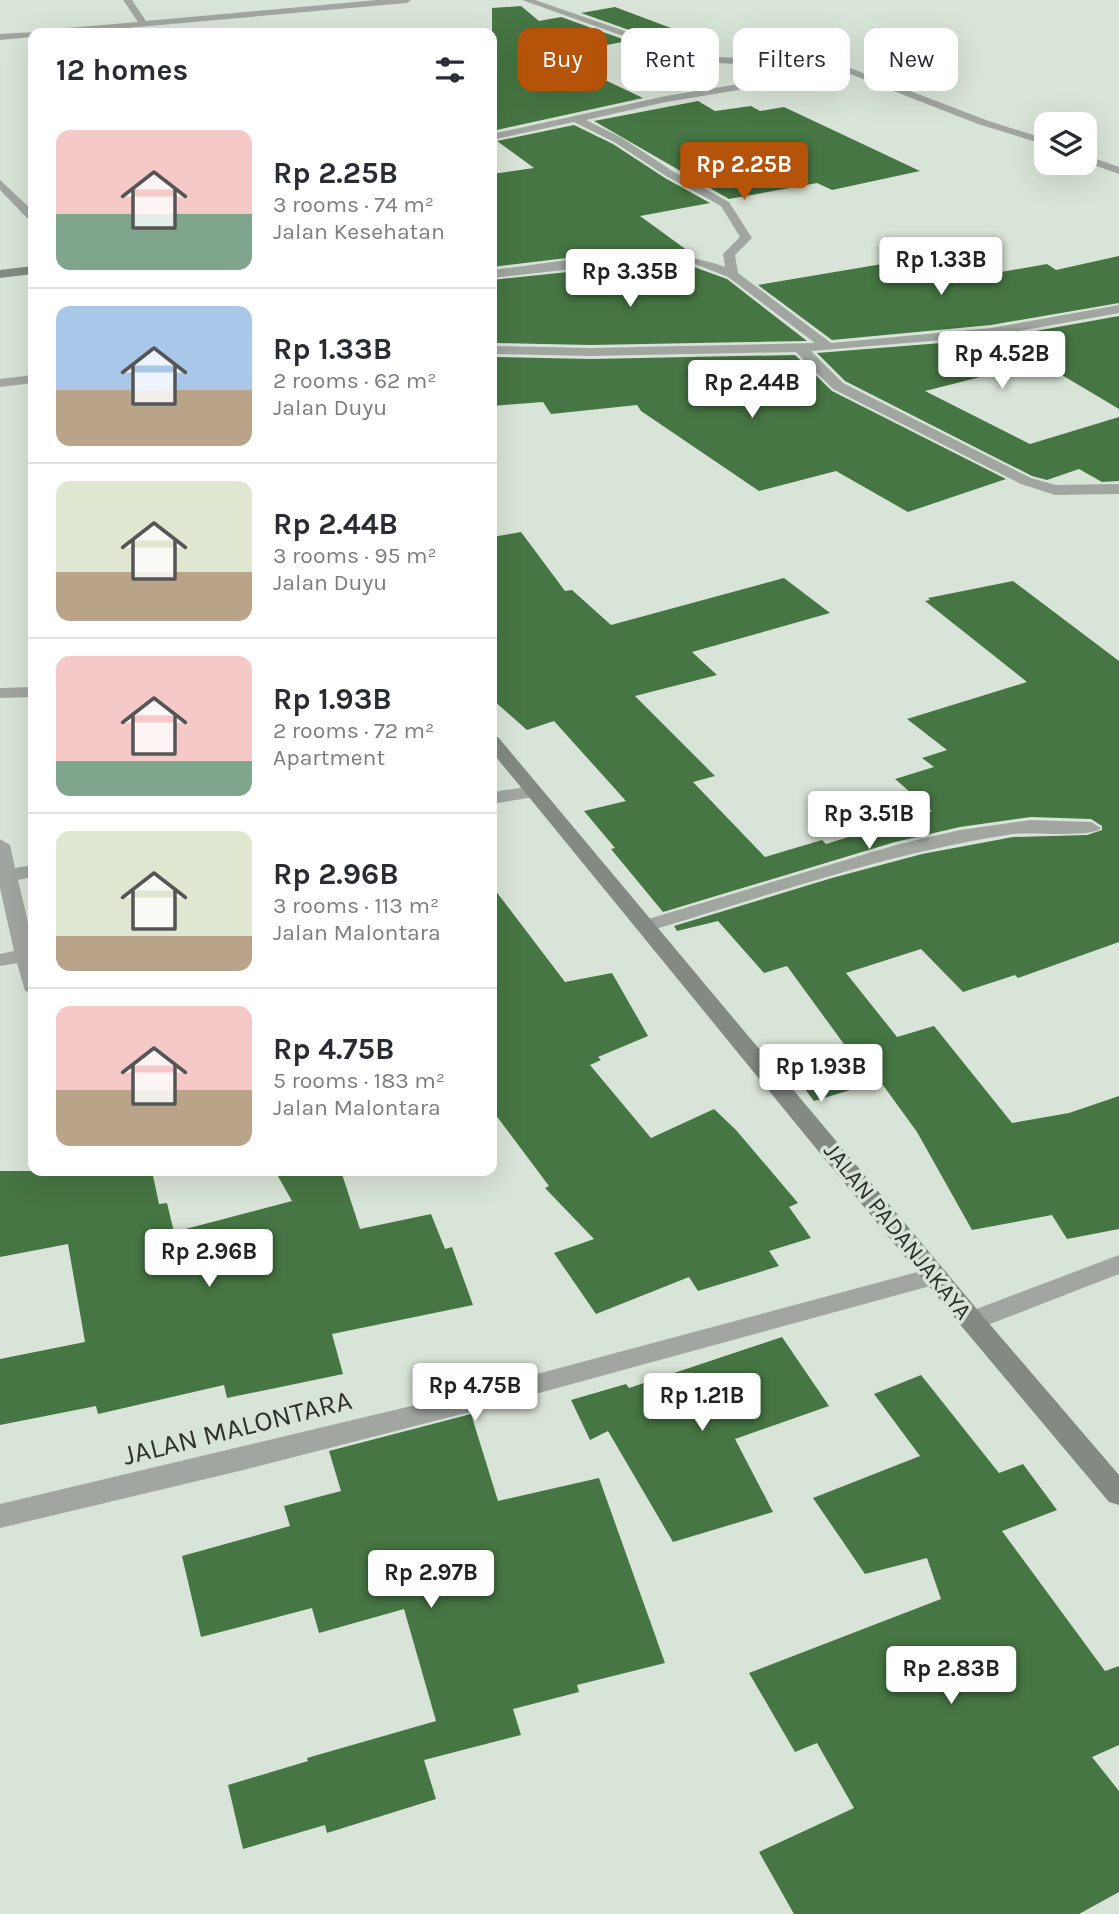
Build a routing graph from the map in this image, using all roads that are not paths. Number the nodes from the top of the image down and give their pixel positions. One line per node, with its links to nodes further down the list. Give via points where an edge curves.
1 (127, 0): 4 (street)
2 (407, 0): 4 (street)
3 (526, 0): 6 (street)
4 (144, 24): 5 (street)
5 (99, 28)
6 (621, 33)
7 (28, 34): 8 (street)
8 (0, 37)
9 (850, 71): 13 (street)
10 (733, 87): 11 (street)
11 (576, 119): 12 (street); 21 (street, via 725,204 746,239 729,254)
12 (497, 136)
13 (1034, 138)
14 (1097, 163): 15 (street)
15 (1119, 171)
16 (0, 183): 17 (street)
17 (28, 207)
18 (28, 271): 20 (street)
19 (497, 273): 21 (street, via 677,258)
20 (0, 274)
21 (732, 274): 23 (street)
22 (1119, 309): 23 (street, via 991,332)
23 (828, 347): 24 (street)
24 (800, 348): 25 (street); 28 (street, via 838,386 1026,481 1069,491)
25 (497, 350)
26 (28, 380): 27 (street)
27 (0, 383)
28 (1119, 489)
29 (28, 692): 30 (street)
30 (0, 693)
31 (497, 747): 32 (street, JALAN PADANJAKAYA)
32 (533, 792): 33 (street); 38 (street, JALAN PADANJAKAYA)
33 (497, 797)
34 (1091, 828): 38 (street, via 1031,826 960,836)
35 (0, 845): 37 (street)
36 (28, 872): 37 (street)
37 (3, 876): 39 (street)
38 (645, 926): 43 (street, JALAN PADANJAKAYA)
39 (27, 955): 40 (street); 41 (street)
40 (0, 960)
41 (28, 960)
42 (1119, 1264): 44 (street)
43 (936, 1276): 44 (street, JALAN PADANJAKAYA); 46 (street, JALAN MALONTARA, via 633,1358)
44 (972, 1321): 45 (street, JALAN PADANJAKAYA)
45 (1119, 1494)
46 (0, 1516)

